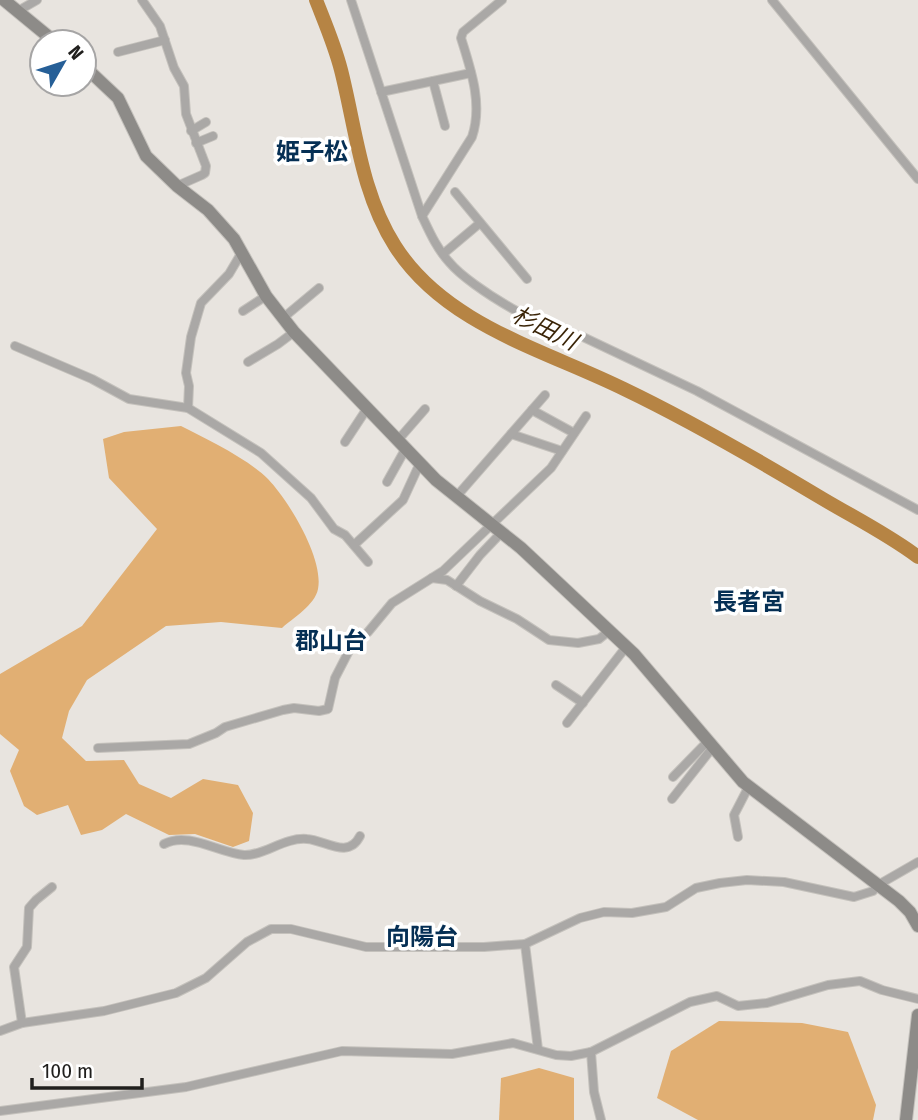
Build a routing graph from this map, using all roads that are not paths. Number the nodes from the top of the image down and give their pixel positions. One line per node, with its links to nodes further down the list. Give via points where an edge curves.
1 (4, 0): 7 (street)
2 (37, 0): 7 (street)
3 (142, 0): 9 (street)
4 (351, 0): 16 (street)
5 (502, 0): 11 (street, via 463,32)
6 (772, 0): 22 (street)
7 (18, 11): 8 (street)
8 (38, 28)
9 (165, 40): 10 (street); 19 (street, via 184,86)
10 (118, 52)
11 (471, 73): 14 (street); 25 (street, via 476,102 472,137)
12 (113, 78): 15 (street)
13 (98, 79): 15 (street)
14 (433, 80): 16 (street); 18 (street)
15 (112, 92): 23 (street, via 124,107 146,156)
16 (381, 92): 25 (street)
17 (206, 122): 19 (street)
18 (445, 126)
19 (191, 131): 21 (street)
20 (213, 136): 21 (street)
21 (196, 143): 23 (street, via 205,173)
22 (918, 179)
23 (177, 186): 27 (street, via 222,225)
24 (455, 192): 26 (street)
25 (422, 216): 28 (street)
26 (480, 223): 28 (street); 29 (street)
27 (242, 252): 31 (street); 39 (street, via 229,274 201,303 187,361)
28 (443, 254): 51 (street, via 462,275 500,300 568,336 581,336 697,391)
29 (527, 279)
30 (319, 288): 33 (street)
31 (266, 296): 32 (street); 33 (street)
32 (243, 311)
33 (283, 318): 34 (street)
34 (294, 332): 36 (street); 38 (street)
35 (15, 346): 39 (street, via 129,399)
36 (248, 362)
37 (545, 396): 41 (street)
38 (368, 407): 45 (street); 46 (street)
39 (188, 408): 53 (street, via 261,453)
40 (425, 409): 46 (street)
41 (532, 410): 43 (street); 44 (street)
42 (586, 416): 43 (street)
43 (574, 433): 47 (street)
44 (511, 434): 47 (street); 50 (street)
45 (345, 442)
46 (402, 444): 48 (street); 49 (street)
47 (562, 451): 52 (street)
48 (420, 463): 50 (street); 53 (street, via 403,500)
49 (387, 482)
50 (456, 497): 52 (street)
51 (918, 510)
52 (496, 529): 55 (street); 56 (street); 57 (street)
53 (355, 545): 54 (street)
54 (368, 562)
55 (432, 578): 56 (street); 63 (street, via 392,603 351,647 328,709 283,710 225,727 189,744)
56 (456, 586): 57 (street, via 550,640 579,643 599,639)
57 (609, 631): 58 (street)
58 (626, 647): 60 (street); 62 (street)
59 (556, 685): 60 (street)
60 (583, 703): 61 (street)
61 (567, 723)
62 (711, 744): 64 (street); 65 (street); 66 (street)
63 (98, 748)
64 (673, 777)
65 (749, 786): 68 (street, via 734,814); 71 (street)
66 (672, 799)
67 (360, 836): 69 (street, via 342,848 296,839 245,855 177,840)
68 (738, 837)
69 (164, 844)
70 (918, 862): 71 (street)
71 (878, 885): 73 (street, via 910,912); 74 (street, via 854,897 784,883 720,883 696,888 666,907 580,918)
72 (52, 887): 77 (street, via 29,908 27,947 14,967)
73 (918, 926)
74 (525, 943): 77 (street, via 366,947 292,929 271,929 247,942 206,978 176,993 104,1011); 79 (street)
75 (918, 999): 80 (street, via 860,981 748,1005 738,1006 717,996 690,1002)
76 (918, 1015): 83 (street)
77 (22, 1023): 78 (street)
78 (0, 1031)
79 (538, 1049): 80 (street, via 571,1056); 81 (street, via 513,1043 452,1054 342,1051 186,1087)
80 (591, 1052): 82 (street)
81 (0, 1111)
82 (601, 1120)
83 (906, 1120)

